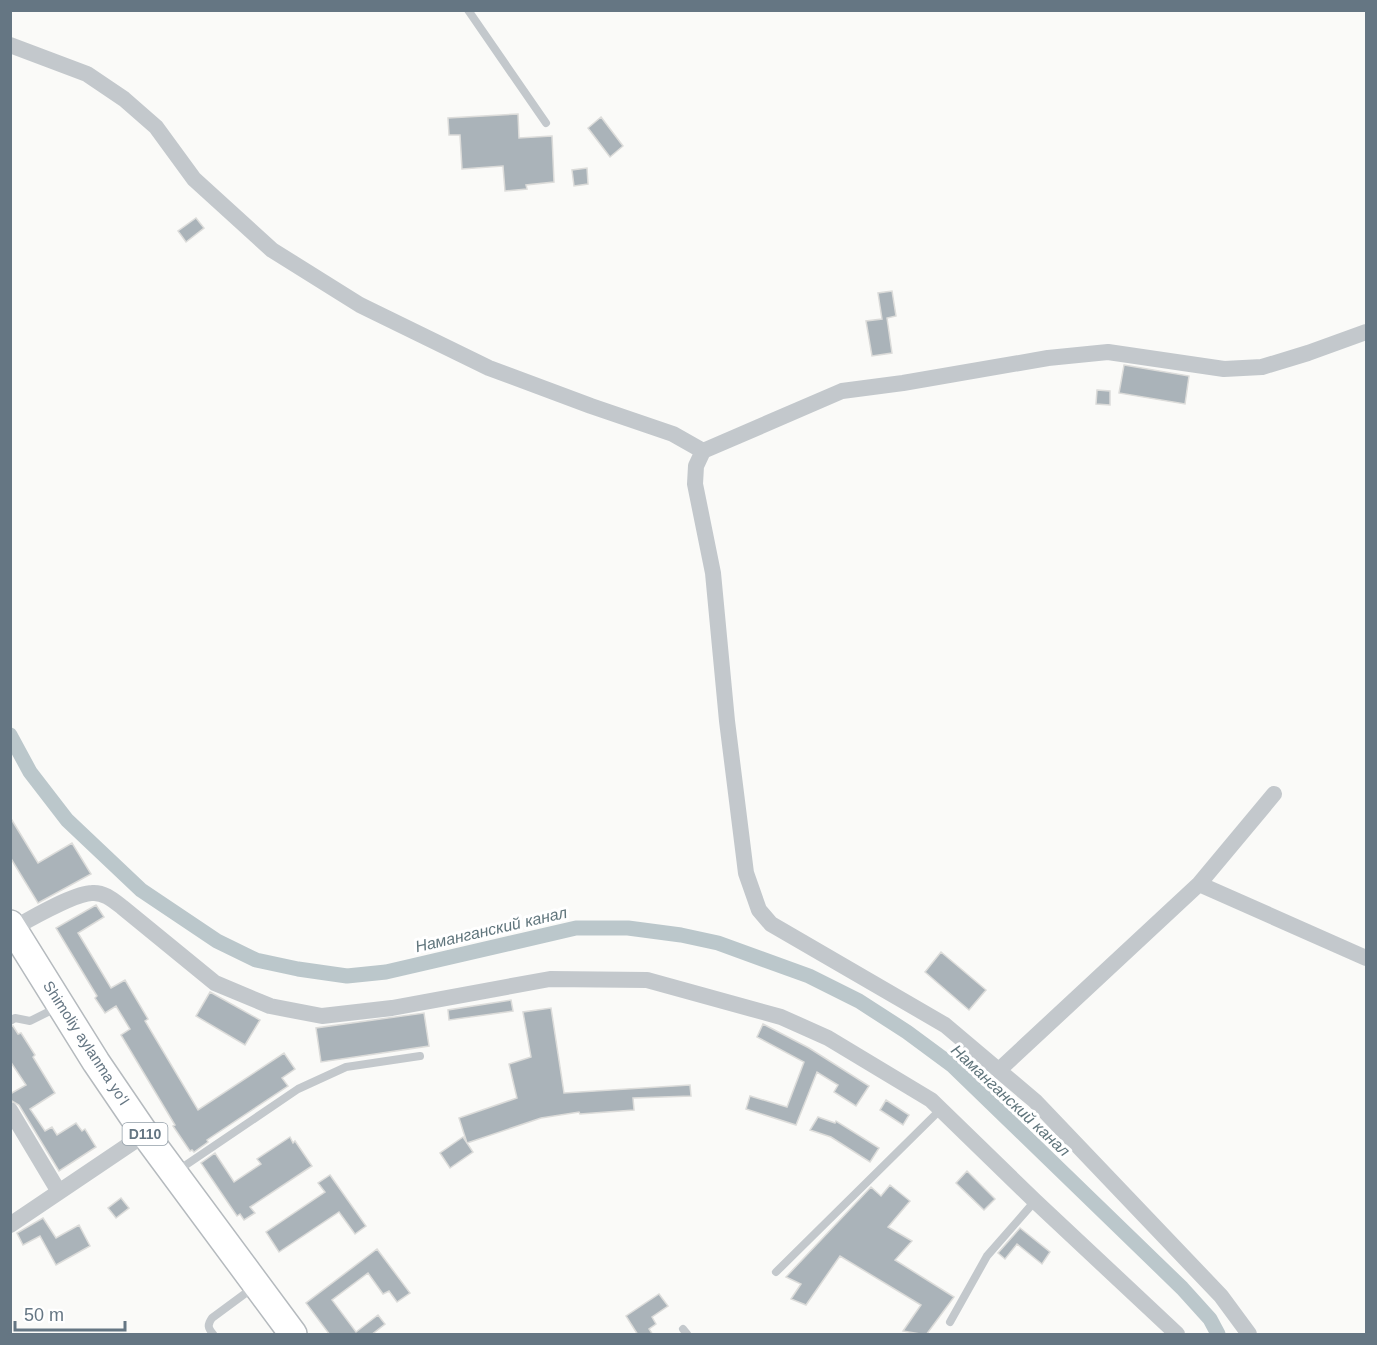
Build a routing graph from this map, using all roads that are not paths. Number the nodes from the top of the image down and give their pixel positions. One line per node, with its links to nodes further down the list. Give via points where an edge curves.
1 (468, 10): 3 (lane)
2 (10, 45): 5 (street, via 87,74 124,99 156,127 194,179 272,250 360,305 489,368 673,434)
3 (546, 123)
4 (1366, 332): 5 (street, via 1262,367 1224,369 1108,352 842,391)
5 (703, 451): 13 (street, via 696,466 695,484 713,573 746,873 759,910 771,924 945,1025)
6 (1274, 794): 7 (street)
7 (1199, 884): 9 (street); 13 (street)
8 (17, 938): 10 (main road, Shimoliy aylanma yoʻl / D110); 14 (street, via 72,899 92,893 106,896 215,983 270,1006 322,1016 392,1008 550,979 647,980 781,1017 828,1038)
9 (1366, 958)
10 (61, 1005): 11 (lane, via 30,1021); 16 (main road, Shimoliy aylanma yoʻl / D110)
11 (10, 1021)
12 (420, 1056): 17 (lane, via 346,1067 298,1089)
13 (999, 1070): 27 (street, via 1035,1101 1221,1296)
14 (941, 1109): 19 (street); 21 (lane)
15 (10, 1110): 18 (street)
16 (145, 1134): 17 (main road, Shimoliy aylanma yoʻl / D110); 18 (street)
17 (174, 1173): 22 (main road, Shimoliy aylanma yoʻl / D110)
18 (59, 1191): 20 (street)
19 (1035, 1201): 23 (lane, via 987,1257); 26 (street)
20 (10, 1225)
21 (776, 1272)
22 (256, 1285): 24 (lane, via 212,1318 208,1328); 25 (main road, Shimoliy aylanma yoʻl / D110)
23 (950, 1322)
24 (213, 1335)
25 (293, 1335)
26 (1177, 1335)
27 (1249, 1335)

